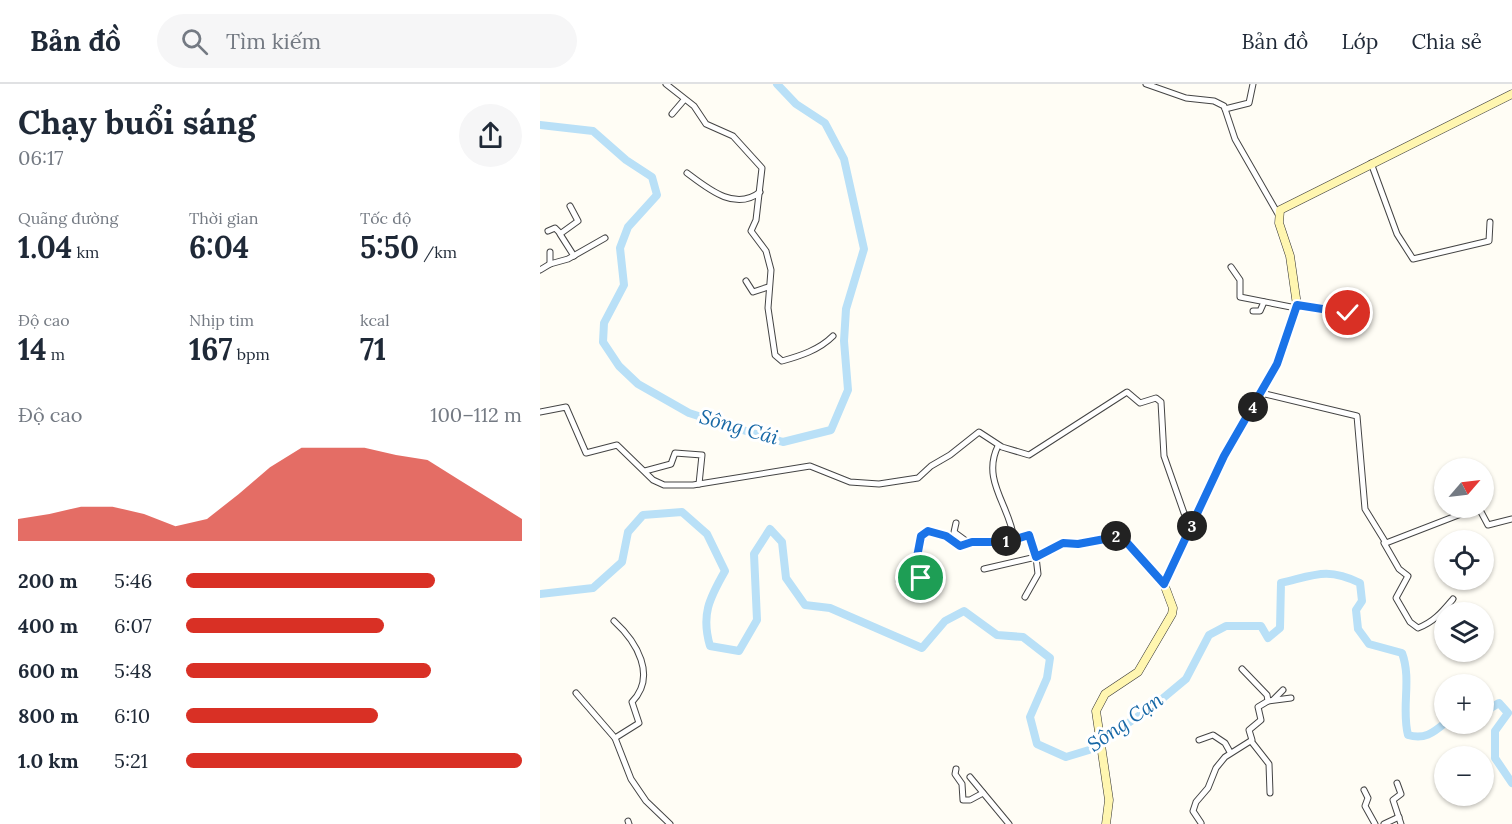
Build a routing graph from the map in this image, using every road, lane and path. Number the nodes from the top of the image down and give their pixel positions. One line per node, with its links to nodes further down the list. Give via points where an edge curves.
1 (1146, 84): 6 (street, via 1186,98 1220,103)
2 (1253, 84): 6 (street, via 1249,103)
3 (668, 85): 5 (street)
4 (1512, 94): 8 (street)
5 (684, 100): 7 (street); 10 (street, via 696,108 706,123 733,136 757,161 764,173)
6 (1225, 109): 12 (street, via 1235,139)
7 (672, 114)
8 (1371, 163): 12 (street, via 1288,205); 13 (street, via 1397,234 1413,259 1489,241)
9 (687, 173): 10 (street, via 716,195 747,199)
10 (760, 192): 23 (street, via 751,231 766,251 771,273)
11 (570, 206): 15 (street, via 578,221)
12 (1278, 214): 25 (street, via 1293,267)
13 (1490, 222)
14 (548, 231): 15 (street, via 555,228)
15 (560, 233): 18 (street)
16 (605, 238): 18 (street)
17 (550, 252): 19 (street)
18 (574, 256): 19 (street)
19 (550, 264): 21 (street)
20 (1231, 267): 24 (street, via 1240,280 1240,297)
21 (540, 270)
22 (746, 281): 23 (street, via 753,292)
23 (768, 287): 28 (street, via 773,347 780,360 818,348)
24 (1264, 302): 25 (street); 26 (street, via 1260,311)
25 (1297, 307): 27 (street); 29 (street, via 1281,355)
26 (1254, 311)
27 (1362, 317)
28 (833, 336)
29 (1261, 393): 36 (street, via 1224,456); 39 (street, via 1357,416 1365,509)
30 (540, 412): 32 (street, via 566,406 583,451 589,453 617,445)
31 (998, 446): 33 (street, via 979,432 920,477 892,482 850,482 810,466); 36 (street, via 1029,455 1125,392 1140,403 1158,398 1167,468 1184,513); 37 (street, via 991,465 994,484 1012,521)
32 (645, 471): 33 (street, via 656,483 664,485); 33 (street, via 671,464 675,453 702,455)
33 (699, 484)
34 (1512, 519): 39 (street, via 1488,525 1480,510 1474,509)
35 (956, 522): 38 (street, via 954,532)
36 (1194, 523): 43 (street)
37 (1014, 539): 38 (street); 40 (street, via 1030,536)
38 (969, 543): 42 (street, via 960,546 939,534 924,533 917,557 921,578 912,584)
39 (1384, 543): 45 (street, via 1399,569 1408,576 1396,598 1410,622 1418,628 1430,623)
40 (1036, 557): 41 (street); 43 (street, via 1063,543 1121,536); 44 (street, via 1038,574)
41 (984, 569)
42 (899, 581)
43 (1164, 584): 65 (street, via 1172,614 1138,672 1105,694 1096,711 1109,800)
44 (1025, 597)
45 (1453, 599)
46 (614, 621): 52 (street, via 635,645 645,676 641,693 632,702 639,723)
47 (1242, 669): 51 (street)
48 (1283, 690): 51 (street)
49 (576, 693): 52 (street)
50 (1291, 698): 51 (street)
51 (1271, 700): 54 (street, via 1258,707 1261,720 1249,730)
52 (615, 738): 63 (street, via 631,779 646,801)
53 (1198, 741): 55 (street, via 1214,735)
54 (1251, 741): 55 (street); 60 (street, via 1269,764)
55 (1230, 752): 66 (street, via 1193,807)
56 (956, 770): 61 (street, via 963,800)
57 (970, 777): 61 (street)
58 (1397, 783): 62 (street, via 1401,794 1393,800)
59 (1364, 790): 67 (street, via 1368,798 1365,806)
60 (1270, 792)
61 (983, 793): 64 (street)
62 (1398, 817): 68 (street); 69 (street)
63 (670, 824)
64 (1009, 824)
65 (1106, 824)
66 (1201, 824)
67 (1375, 824)
68 (1384, 824)
69 (1401, 824)

